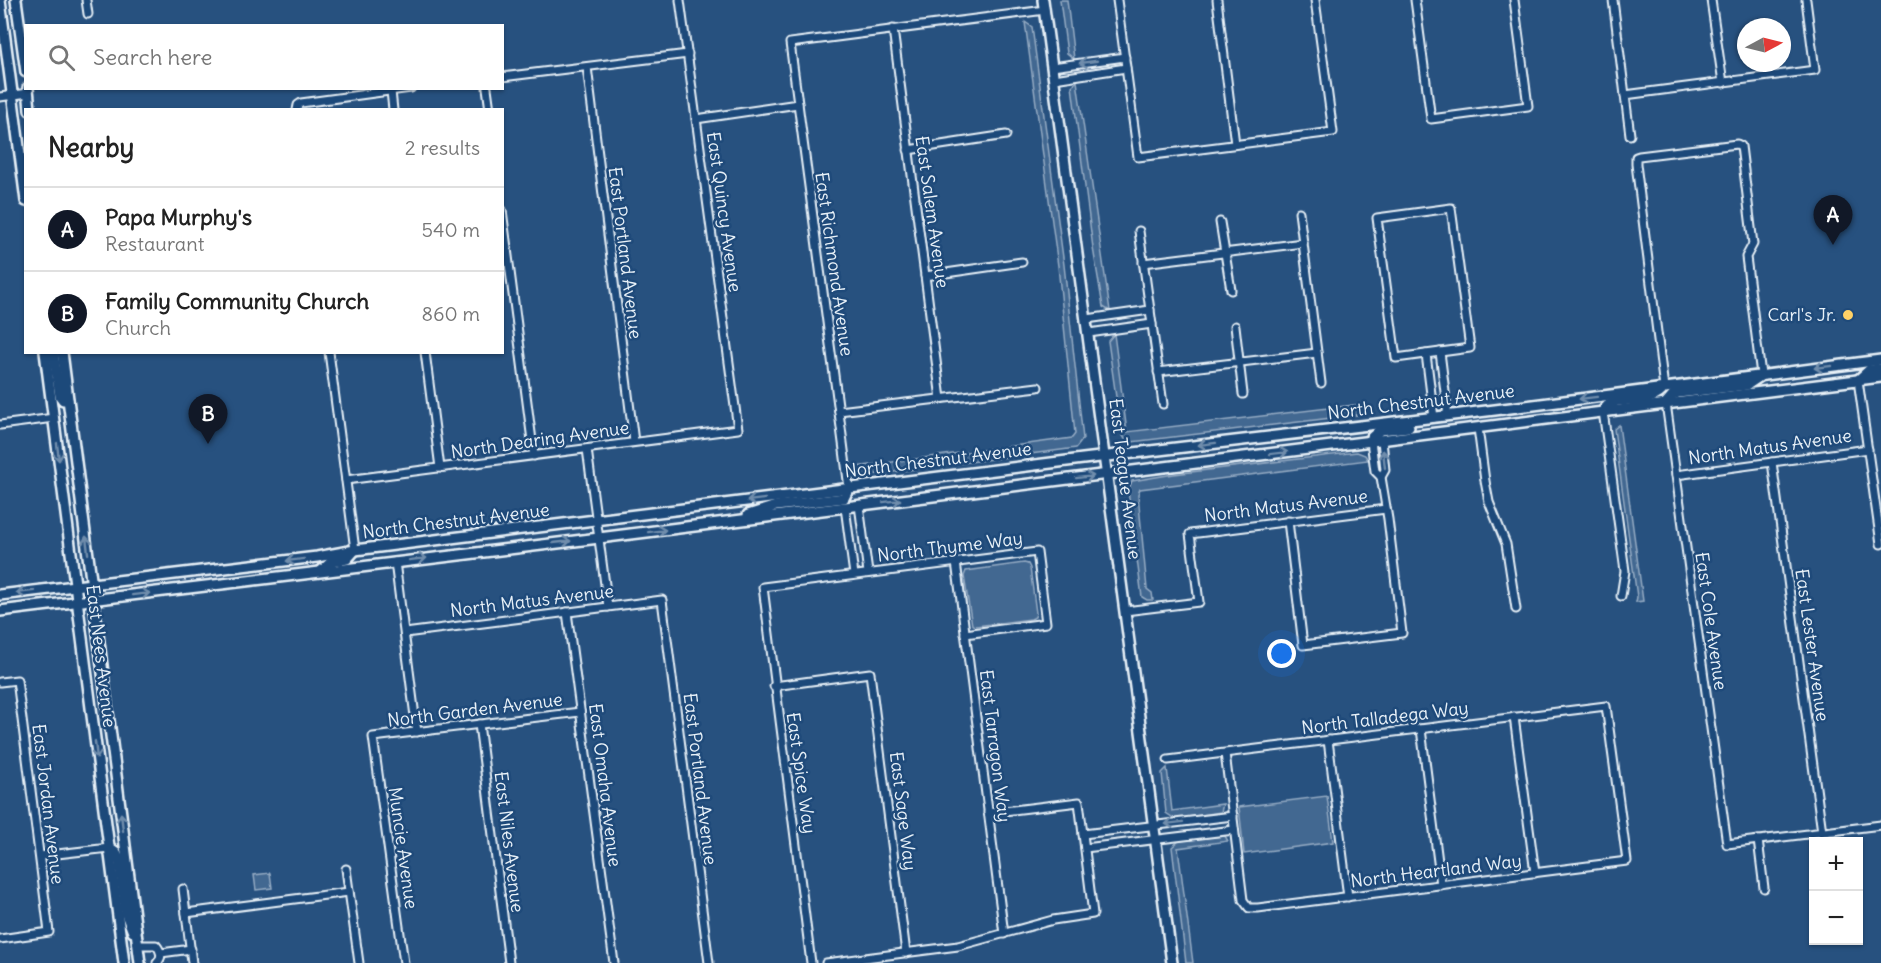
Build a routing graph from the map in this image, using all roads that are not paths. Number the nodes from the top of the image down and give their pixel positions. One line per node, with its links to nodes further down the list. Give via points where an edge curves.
1 (0, 0): 29 (main road)
2 (16, 0): 18 (main road)
3 (86, 0): 14 (street)
4 (680, 0): 16 (street, East Quincy Avenue)
5 (1117, 0): 17 (street)
6 (1217, 0): 40 (street)
7 (1315, 0): 40 (street, via 1333,132)
8 (1415, 0): 9 (street, via 1431,119 1528,106)
9 (1514, 0)
10 (1613, 0): 30 (street)
11 (1711, 0): 24 (street)
12 (1806, 0): 24 (street, via 1815,70)
13 (1044, 5): 15 (street); 20 (main road, East Teague Avenue)
14 (88, 14)
15 (892, 29): 32 (street, East Richmond Avenue, via 790,43); 41 (street, East Salem Avenue)
16 (688, 54): 19 (street); 37 (street, East Quincy Avenue)
17 (1125, 57): 20 (street, one-way to 20); 21 (street)
18 (24, 58)
19 (587, 67): 22 (street); 95 (street, East Portland Avenue)
20 (1052, 67): 23 (main road, East Teague Avenue)
21 (1126, 68): 23 (street); 40 (street, via 1138,157)
22 (504, 77)
23 (1054, 79): 55 (main road, East Teague Avenue)
24 (1723, 83): 30 (street)
25 (398, 90): 28 (street)
26 (487, 90): 36 (street)
27 (28, 91): 29 (street); 34 (main road)
28 (391, 91): 33 (street, via 301,103); 35 (street)
29 (12, 95): 31 (street); 42 (main road)
30 (1625, 95): 39 (street)
31 (0, 97)
32 (798, 104): 37 (street); 85 (street, East Richmond Avenue)
33 (297, 107)
34 (30, 108)
35 (393, 108)
36 (490, 108)
37 (696, 119): 92 (street, East Quincy Avenue)
38 (1006, 135): 41 (street)
39 (1630, 135)
40 (1235, 144)
41 (908, 150): 51 (street, East Salem Avenue)
42 (24, 186)
43 (1299, 212): 47 (street)
44 (1220, 222): 48 (street)
45 (504, 225): 98 (street)
46 (1139, 231): 50 (street)
47 (1303, 243): 48 (street); 61 (street)
48 (1225, 252): 50 (street); 52 (street)
49 (1022, 262): 51 (street)
50 (1143, 263): 53 (street)
51 (925, 276): 81 (street, East Salem Avenue)
52 (1231, 290)
53 (1150, 310): 54 (street); 56 (street)
54 (1124, 314): 55 (street); 58 (street)
55 (1087, 319): 59 (main road, East Teague Avenue)
56 (1152, 324): 58 (street); 71 (street)
57 (1235, 326): 69 (street)
58 (1126, 327): 59 (street)
59 (1089, 333): 99 (main road, East Teague Avenue)
60 (1440, 352): 67 (street); 67 (street, via 1470,348 1452,208 1377,218 1396,358); 73 (street)
61 (1317, 353): 69 (street); 77 (street)
62 (45, 354): 88 (main road, East Nees Avenue)
63 (53, 354): 82 (main road, via 58,392 63,400)
64 (62, 354): 82 (main road, East Nees Avenue)
65 (329, 354): 105 (street)
66 (425, 354): 101 (street)
67 (1426, 354): 75 (street)
68 (1881, 360): 72 (main road, North Chestnut Avenue, one-way to 72)
69 (1239, 363): 71 (street); 80 (street)
70 (1881, 369): 76 (main road, via 1869,370)
71 (1158, 372): 84 (street)
72 (1761, 375): 79 (main road, North Chestnut Avenue); 79 (street, via 1746,257 1754,244 1741,146 1639,156 1636,164); 83 (main road, via 1747,385 1677,393)
73 (1443, 377): 75 (street); 87 (street)
74 (1881, 377): 76 (main road, North Chestnut Avenue)
75 (1429, 379): 89 (street)
76 (1858, 380): 83 (main road, North Chestnut Avenue); 97 (street)
77 (1321, 383)
78 (1038, 387): 81 (street)
79 (1664, 388): 86 (main road, via 1656,396 1611,402); 87 (main road, North Chestnut Avenue, one-way to 87)
80 (1243, 394)
81 (942, 399): 85 (street)
82 (68, 400): 123 (main road, East Nees Avenue, one-way to 82)
83 (1666, 403): 86 (main road, North Chestnut Avenue); 103 (street, East Cole Avenue)
84 (1163, 404)
85 (839, 411): 106 (street, East Richmond Avenue)
86 (1602, 411): 91 (main road, North Chestnut Avenue); 127 (street, via 1625,571)
87 (1448, 416): 89 (main road, North Chestnut Avenue); 94 (main road, via 1429,424 1380,430)
88 (54, 418): 90 (street); 124 (main road, East Nees Avenue, one-way to 124)
89 (1434, 418): 99 (main road, North Chestnut Avenue, one-way to 99)
90 (0, 425)
91 (1478, 428): 93 (main road, North Chestnut Avenue); 132 (street, via 1485,481 1506,544)
92 (738, 429): 95 (street, North Dearing Avenue)
93 (1382, 440): 94 (main road, North Chestnut Avenue); 104 (street, one-way to 93, via 1385,470)
94 (1371, 441): 102 (main road, North Chestnut Avenue, one-way to 94); 104 (street, via 1375,471)
95 (634, 442): 96 (street, North Dearing Avenue)
96 (587, 448): 98 (street, North Dearing Avenue); 110 (street)
97 (1868, 449): 100 (street, North Matus Avenue); 116 (street)
98 (534, 456): 101 (street, North Dearing Avenue)
99 (1105, 456): 102 (main road, East Teague Avenue); 106 (main road, North Chestnut Avenue)
100 (1772, 462): 103 (street, North Matus Avenue); 156 (street, East Lester Avenue)
101 (440, 468): 105 (street, North Dearing Avenue)
102 (1108, 474): 107 (main road, North Chestnut Avenue, one-way to 102); 134 (main road, East Teague Avenue)
103 (1676, 475): 160 (street, East Cole Avenue, via 1727,844)
104 (1381, 477): 109 (street)
105 (346, 480): 117 (street)
106 (849, 488): 110 (main road, North Chestnut Avenue, one-way to 110); 112 (main road, via 844,498 776,506)
107 (859, 505): 108 (main road, North Chestnut Avenue); 113 (street, North Thyme Way)
108 (845, 507): 112 (main road, North Chestnut Avenue); 114 (street, North Thyme Way)
109 (1386, 509): 111 (street, North Matus Avenue); 111 (street, via 1402,633 1303,645)
110 (596, 520): 115 (street); 117 (main road, North Chestnut Avenue)
111 (1288, 521): 134 (street, North Matus Avenue, via 1190,534 1198,602)
112 (723, 522): 115 (main road, North Chestnut Avenue, one-way to 112)
113 (863, 534): 114 (street); 121 (street, North Thyme Way)
114 (849, 535): 122 (street, North Thyme Way)
115 (599, 538): 118 (main road, North Chestnut Avenue, one-way to 115); 131 (street)
116 (1881, 544)
117 (355, 550): 120 (main road, via 347,559 330,562); 123 (main road, North Chestnut Avenue, one-way to 123)
118 (395, 562): 120 (main road, North Chestnut Avenue); 136 (street)
119 (956, 562): 121 (street, North Thyme Way); 137 (street, East Tarragon Way); 137 (street, North Thyme Way, via 1037,552 1046,623)
120 (321, 571): 128 (main road, North Chestnut Avenue, one-way to 120)
121 (868, 573): 122 (street, North Thyme Way)
122 (854, 575): 125 (street, North Thyme Way)
123 (92, 584): 124 (main road, North Chestnut Avenue); 128 (main road, East Nees Avenue)
124 (75, 586): 126 (main road, North Chestnut Avenue, one-way to 126); 130 (main road, East Nees Avenue)
125 (763, 587): 139 (street, East Spice Way)
126 (0, 595)
127 (1621, 596)
128 (93, 600): 130 (main road, North Chestnut Avenue); 176 (main road, East Nees Avenue, one-way to 128)
129 (662, 600): 131 (street, North Matus Avenue); 188 (street, East Portland Avenue)
130 (77, 601): 133 (main road, North Chestnut Avenue); 162 (main road, East Nees Avenue, one-way to 162)
131 (608, 607): 135 (street, North Matus Avenue)
132 (1516, 609)
133 (0, 611)
134 (1125, 611): 153 (main road, East Teague Avenue)
135 (567, 612): 136 (street, North Matus Avenue); 140 (street, East Omaha Avenue)
136 (405, 633): 144 (street)
137 (965, 634): 149 (street, East Tarragon Way)
138 (0, 682): 164 (street, East Jordan Avenue, via 17,680)
139 (774, 686): 179 (street, East Sage Way, via 870,673); 189 (street, East Spice Way)
140 (580, 712): 142 (street, North Garden Avenue); 187 (street, East Omaha Avenue)
141 (1514, 717): 143 (street, North Talladega Way); 165 (street, North Talladega Way, via 1606,706); 167 (street)
142 (479, 724): 144 (street, North Garden Avenue); 186 (street, East Niles Avenue)
143 (1421, 729): 146 (street, North Talladega Way); 168 (street)
144 (417, 732): 145 (street, North Garden Avenue)
145 (373, 737): 185 (street, Muncie Avenue)
146 (1328, 740): 147 (street, North Talladega Way); 172 (street)
147 (1225, 753): 148 (street, North Talladega Way); 150 (street)
148 (1168, 760)
149 (988, 813): 157 (street, via 1079,802); 174 (street, East Tarragon Way)
150 (1233, 816): 151 (street); 155 (street)
151 (1195, 821): 153 (street, one-way to 153); 158 (street)
152 (1881, 825): 156 (street)
153 (1154, 826): 154 (street); 159 (main road, East Teague Avenue)
154 (1119, 830): 157 (street); 161 (street)
155 (1234, 830): 158 (street); 172 (street, North Heartland Way, via 1243,900 1249,908)
156 (1822, 832): 160 (street)
157 (1083, 834): 163 (street)
158 (1197, 834): 159 (street)
159 (1155, 840): 161 (street); 191 (main road, East Teague Avenue)
160 (1758, 840): 169 (street)
161 (1121, 844): 163 (street)
162 (109, 848): 164 (street); 176 (main road, via 119,859 126,914); 180 (main road, East Nees Avenue)
163 (1084, 848): 174 (street, via 1093,914)
164 (40, 856): 175 (street, East Jordan Avenue, via 49,932)
165 (1627, 861): 167 (street, North Heartland Way)
166 (346, 869): 171 (street)
167 (1535, 873): 168 (street, North Heartland Way)
168 (1441, 885): 172 (street, North Heartland Way)
169 (1764, 888)
170 (183, 889): 173 (street)
171 (349, 892): 173 (street); 184 (street)
172 (1348, 897)
173 (186, 914): 177 (street)
174 (1004, 934): 179 (street)
175 (0, 939)
176 (138, 945): 178 (street, via 156,945); 181 (main road, East Nees Avenue)
177 (190, 949): 178 (street); 183 (street)
178 (161, 953): 182 (street)
179 (906, 953): 190 (street)
180 (124, 963)
181 (140, 963)
182 (157, 963)
183 (192, 963)
184 (358, 963)
185 (404, 963)
186 (509, 963)
187 (614, 963)
188 (709, 963)
189 (811, 963)
190 (826, 963)
191 (1172, 963)

